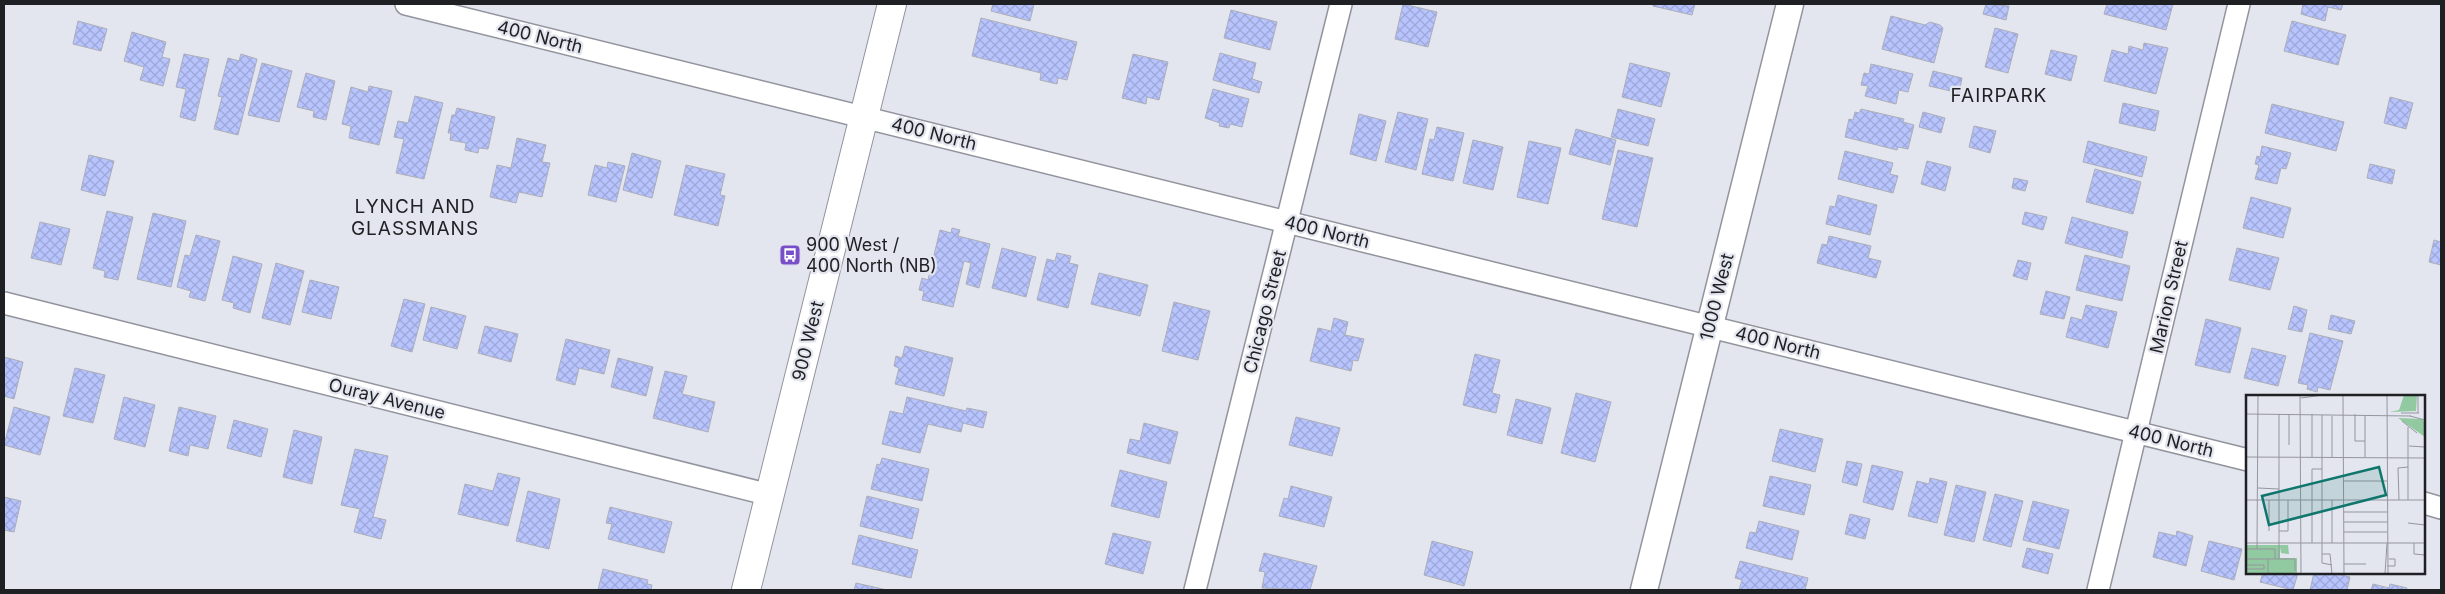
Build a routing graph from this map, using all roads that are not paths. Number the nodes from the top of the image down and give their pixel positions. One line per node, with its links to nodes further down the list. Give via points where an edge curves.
1 (406, 4): 6 (street, 400 North)
2 (892, 4): 6 (main road, 900 West)
3 (1341, 4): 7 (street, Chicago Street)
4 (1790, 4): 9 (street, 1000 West)
5 (2239, 4): 10 (street, Marion Street)
6 (864, 117): 7 (street, 400 North); 12 (main road, 900 West)
7 (1287, 222): 9 (street, 400 North); 16 (street, Chicago Street)
8 (4, 303): 12 (street, Ouray Avenue)
9 (1710, 326): 10 (street, 400 North); 17 (street, 1000 West)
10 (2136, 432): 11 (street, 400 North); 18 (street, Marion Street)
11 (2246, 460)
12 (770, 495): 15 (main road, 900 West)
13 (2425, 503): 14 (street)
14 (2441, 508)
15 (746, 590)
16 (1195, 590)
17 (1644, 590)
18 (2098, 590)

